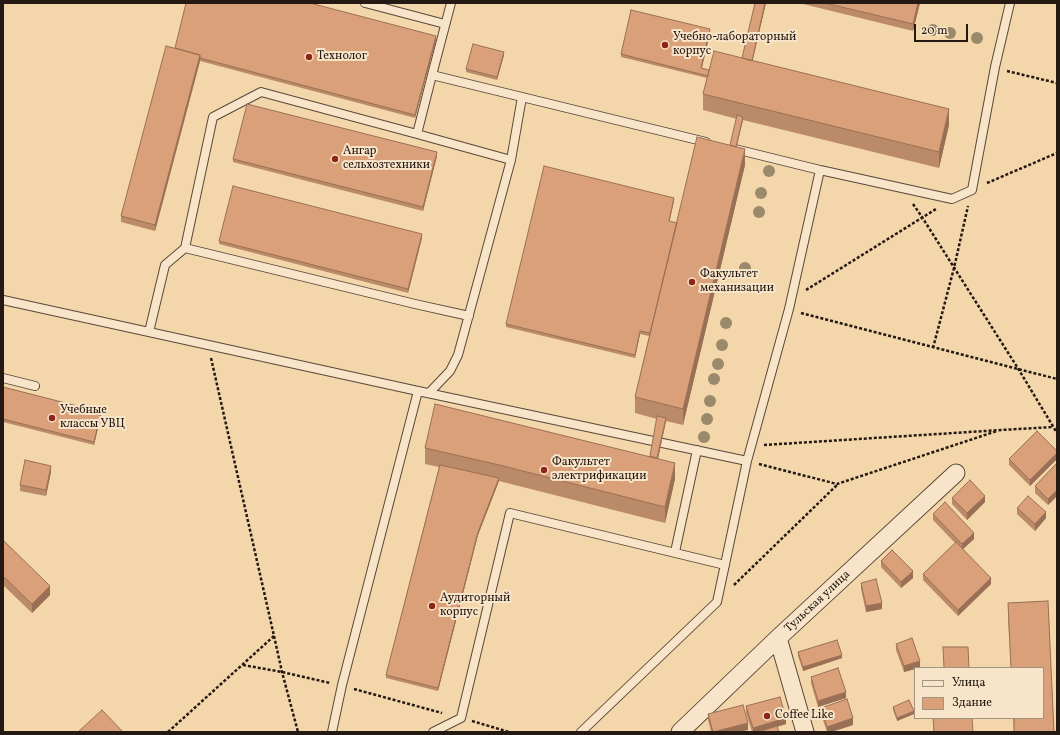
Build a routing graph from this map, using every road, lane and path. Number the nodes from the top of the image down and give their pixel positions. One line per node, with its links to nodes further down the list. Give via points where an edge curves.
1 (365, 3): 4 (lane)
2 (451, 3): 4 (lane)
3 (1010, 3): 5 (lane)
4 (445, 24): 6 (lane)
5 (995, 68): 7 (path); 16 (lane)
6 (432, 75): 8 (lane); 9 (lane)
7 (1057, 83)
8 (522, 97): 10 (lane); 13 (lane)
9 (417, 134): 13 (lane); 19 (lane, via 262,92 213,117)
10 (713, 144)
11 (729, 148): 14 (lane)
12 (1057, 154): 16 (path)
13 (510, 160): 24 (lane)
14 (820, 170): 15 (lane); 22 (lane)
15 (901, 187): 17 (lane); 18 (path)
16 (972, 190): 17 (lane); 20 (path)
17 (952, 199): 18 (path)
18 (922, 217): 20 (path); 22 (path)
19 (185, 248): 24 (lane); 25 (lane, via 165,265)
20 (954, 268): 27 (path); 28 (path)
21 (3, 300): 25 (lane)
22 (791, 300): 23 (lane)
23 (789, 309): 27 (path); 37 (lane)
24 (469, 316): 33 (lane, via 458,355 450,371)
25 (149, 332): 26 (lane)
26 (208, 345): 32 (lane); 45 (path)
27 (934, 348): 28 (path)
28 (1019, 370): 30 (path); 34 (path)
29 (3, 378): 31 (lane)
30 (1057, 379)
31 (35, 386)
32 (418, 391): 33 (lane); 49 (lane)
33 (429, 393): 38 (lane)
34 (1053, 428): 35 (path); 36 (path)
35 (1001, 430): 37 (path); 41 (path)
36 (1057, 433)
37 (751, 445): 39 (lane)
38 (697, 450): 39 (lane); 42 (lane)
39 (747, 461): 41 (path); 43 (lane)
40 (956, 472): 46 (street, Тульская улица)
41 (837, 484): 44 (path)
42 (675, 552): 43 (lane); 50 (lane, via 510,513)
43 (725, 564): 44 (lane)
44 (717, 602): 56 (lane)
45 (274, 636): 47 (path); 48 (path)
46 (778, 638): 57 (street, Тульская улица); 58 (street)
47 (242, 664): 48 (path); 51 (path)
48 (282, 672): 49 (path); 52 (path)
49 (342, 685): 50 (path); 53 (lane)
50 (461, 718): 54 (lane); 55 (path)
51 (168, 732)
52 (298, 732)
53 (332, 732)
54 (433, 732)
55 (509, 732)
56 (581, 732)
57 (680, 732)
58 (805, 732)

